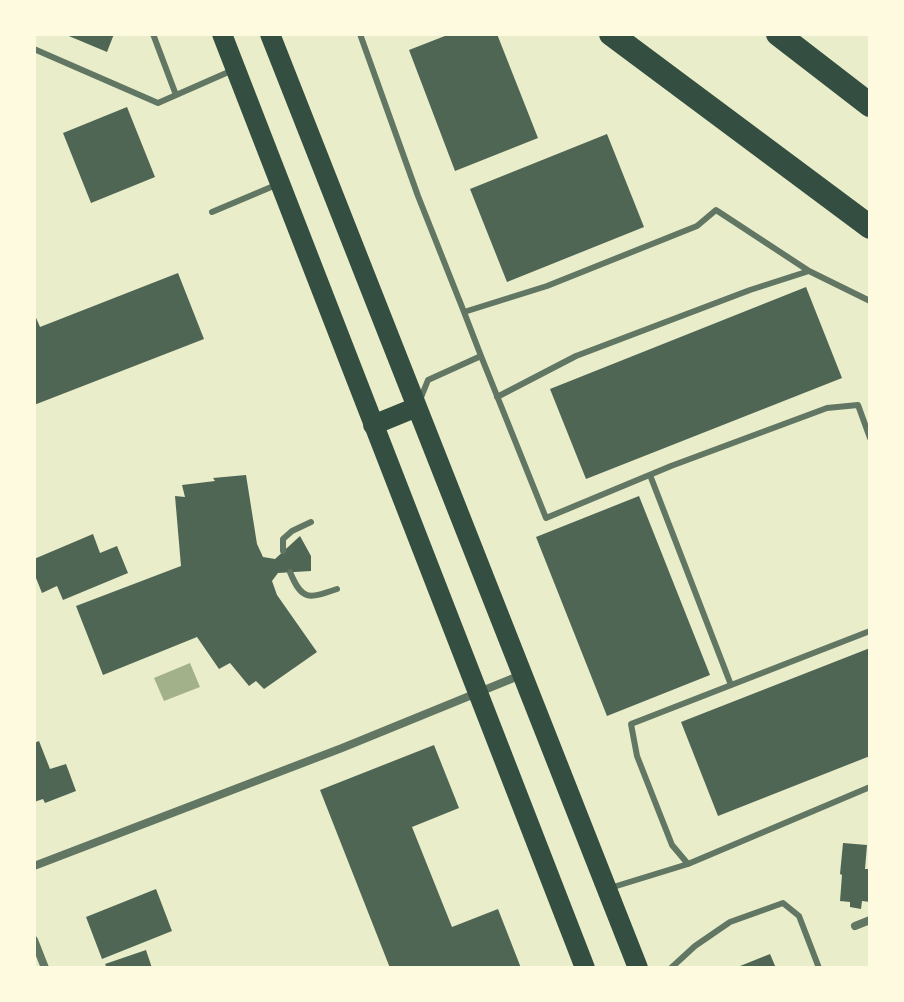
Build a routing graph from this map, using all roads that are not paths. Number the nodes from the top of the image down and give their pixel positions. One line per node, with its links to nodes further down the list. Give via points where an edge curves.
1 (153, 34): 9 (lane)
2 (222, 34): 8 (main road)
3 (270, 34): 19 (main road)
4 (360, 34): 16 (lane)
5 (611, 34): 13 (highway)
6 (778, 34): 10 (highway)
7 (34, 49): 9 (lane, via 158,103)
8 (236, 69): 9 (lane); 11 (main road)
9 (176, 95)
10 (870, 105)
11 (280, 184): 12 (lane); 20 (main road)
12 (212, 212)
13 (870, 227)
14 (809, 271): 15 (lane); 16 (lane, via 716,210 697,226 547,286); 18 (lane, via 576,356)
15 (870, 301)
16 (464, 312): 17 (lane)
17 (481, 356): 18 (lane); 19 (lane, via 428,380)
18 (497, 397): 22 (lane, via 546,518)
19 (417, 407): 20 (main road); 28 (main road)
20 (373, 425): 30 (main road)
21 (870, 438): 22 (lane, via 858,405 827,408)
22 (650, 475): 29 (lane)
23 (311, 522): 24 (lane, via 283,539)
24 (283, 551)
25 (290, 572): 26 (lane, via 305,595)
26 (337, 589)
27 (870, 631): 29 (lane)
28 (522, 674): 30 (street); 34 (main road)
29 (731, 685): 32 (lane, via 631,724 637,756 672,845)
30 (478, 693): 33 (street); 39 (main road)
31 (870, 787): 32 (lane)
32 (688, 864): 34 (lane)
33 (34, 866)
34 (607, 889): 40 (main road)
35 (870, 920): 36 (street)
36 (855, 926)
37 (34, 940): 38 (street)
38 (45, 968)
39 (585, 968)
40 (638, 968)
41 (671, 968): 42 (lane, via 730,922 783,903 799,916)
42 (819, 968)

